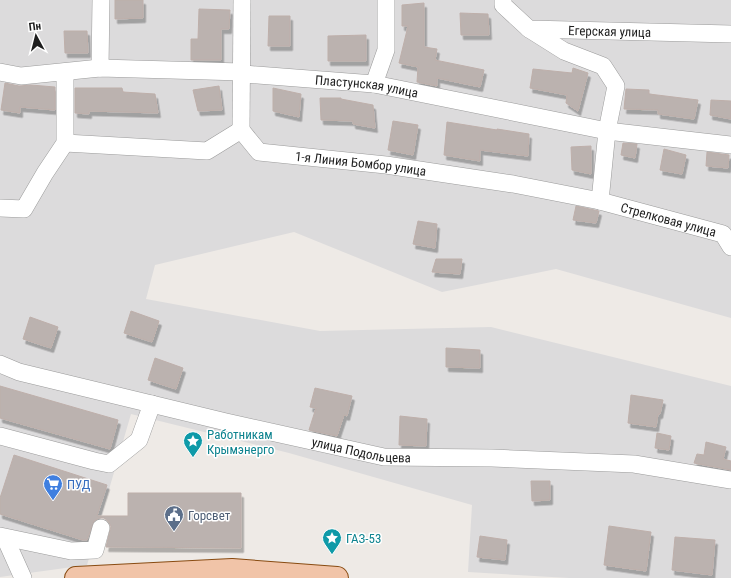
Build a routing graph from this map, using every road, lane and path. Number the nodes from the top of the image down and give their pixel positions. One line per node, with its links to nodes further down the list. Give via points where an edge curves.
1 (101, 0): 7 (street)
2 (242, 0): 10 (street)
3 (386, 0): 11 (street, via 386,50)
4 (503, 0): 5 (street, via 503,5)
5 (529, 29): 6 (street, Егерская улица); 13 (street, via 564,51 603,66 616,86)
6 (731, 34)
7 (100, 68): 9 (street, Пластунская улица); 10 (street, Пластунская улица)
8 (0, 72): 9 (street, Пластунская улица, via 21,76)
9 (65, 72): 14 (street)
10 (242, 72): 11 (street, Пластунская улица); 12 (street)
11 (374, 84): 13 (street, Пластунская улица)
12 (240, 130): 14 (street, via 207,151); 16 (street, 1-я Линия Бомбор улица, via 259,152 386,165 513,184)
13 (607, 131): 15 (street, Пластунская улица); 16 (street)
14 (65, 142): 17 (street, via 24,209)
15 (731, 145)
16 (600, 201): 18 (street, Стрелковая улица, via 722,234)
17 (0, 208)
18 (731, 247)
19 (0, 364): 20 (street, улица Подольцева, via 19,372)
20 (152, 404): 21 (street, via 138,440 109,464); 22 (street, улица Подольцева, via 384,457 492,458 634,464)
21 (0, 436)
22 (731, 480)
23 (101, 528): 24 (street, via 95,550 71,552)
24 (3, 537): 26 (street)
25 (254, 575): 27 (main road, via 232,570); 28 (main road)
26 (23, 578)
27 (76, 578)
28 (337, 578)

